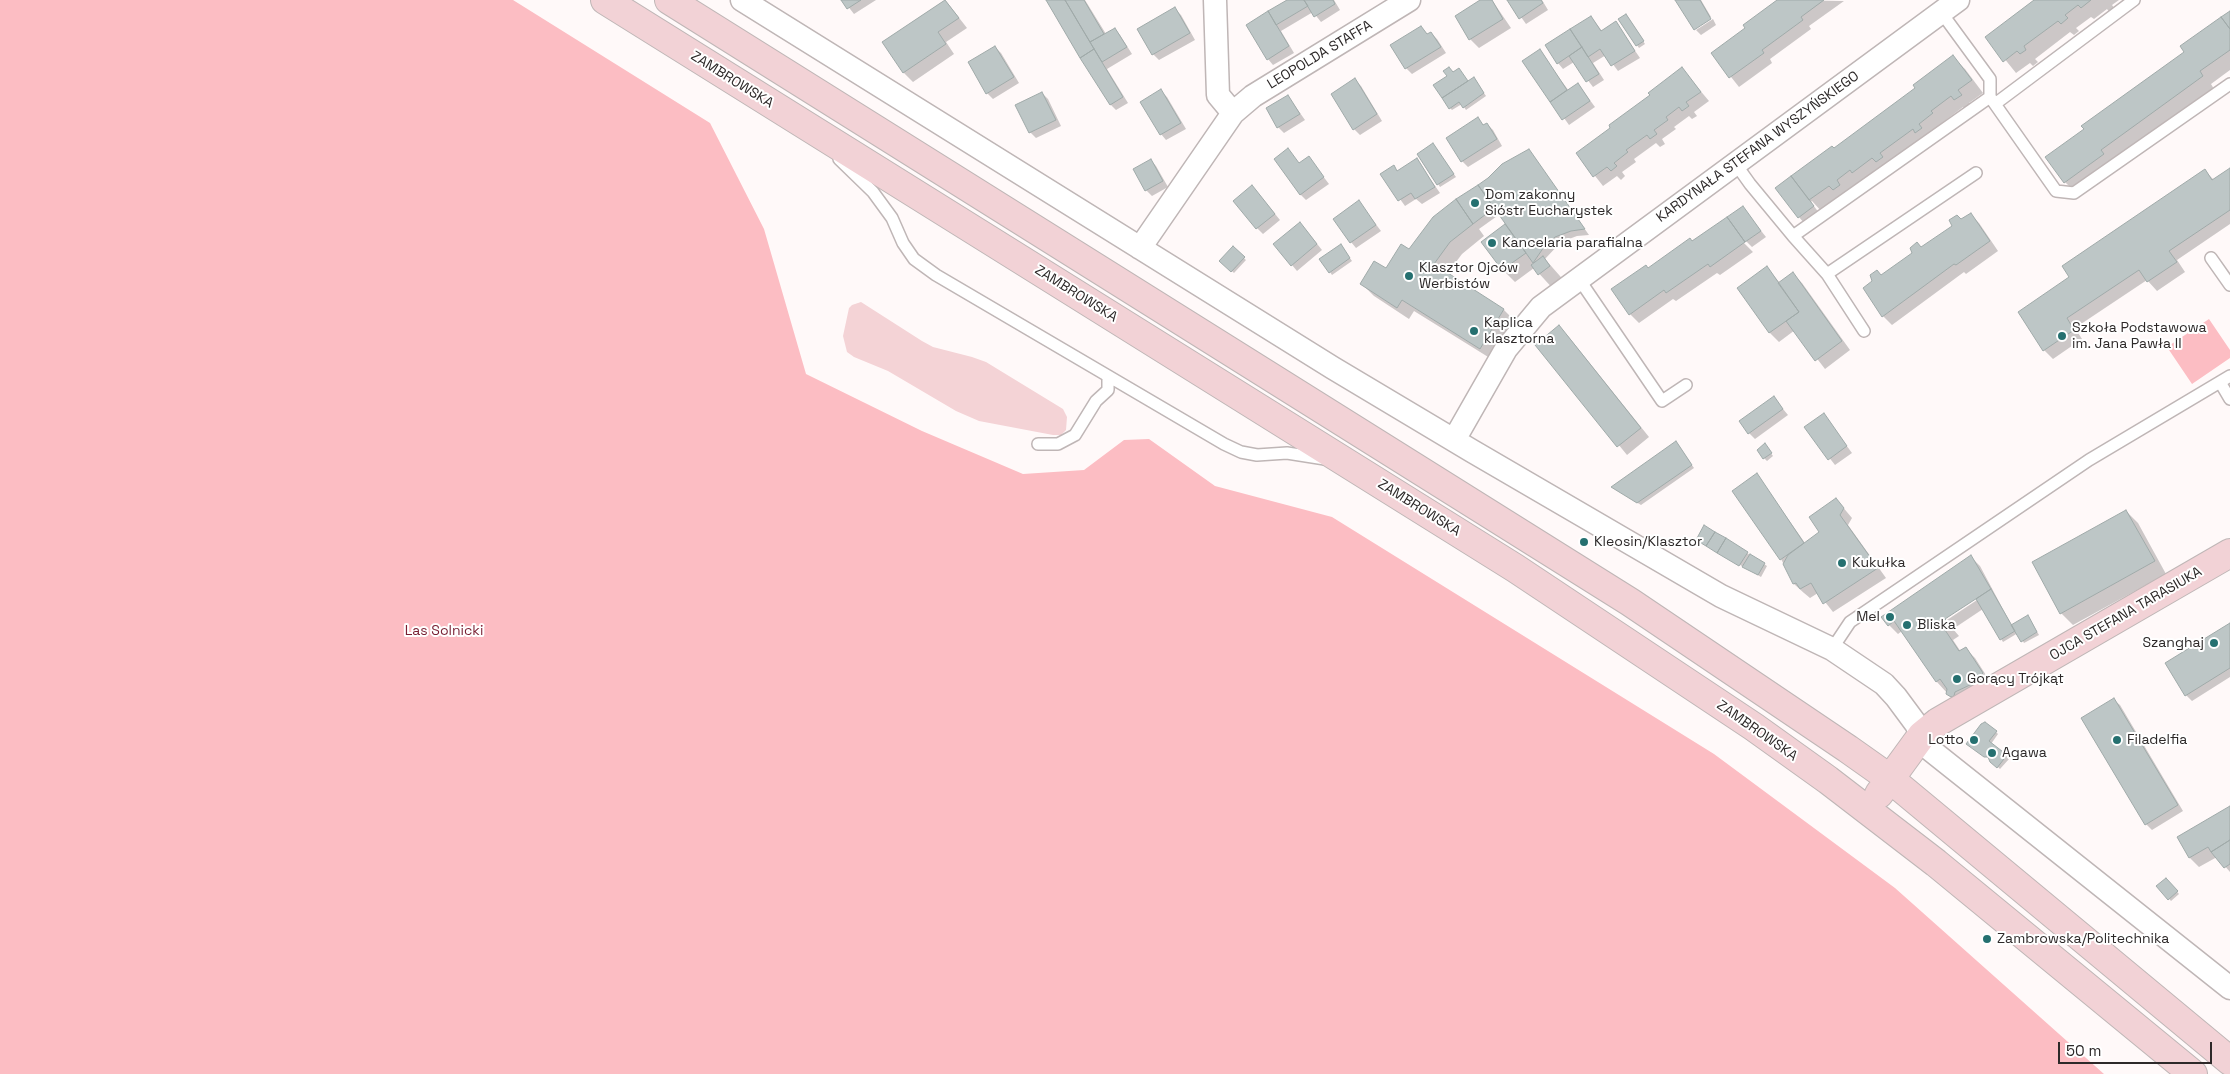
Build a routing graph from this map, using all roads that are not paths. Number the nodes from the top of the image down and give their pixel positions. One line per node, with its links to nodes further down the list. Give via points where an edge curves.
1 (605, 0): 11 (main road, ZAMBROWSKA)
2 (669, 0): 31 (main road, via 1630,602)
3 (742, 0): 15 (street)
4 (1215, 0): 10 (street, via 1218,96)
5 (1409, 0): 10 (street, LEOPOLDA STAFFA, via 1253,96)
6 (2134, 0): 9 (lane)
7 (1950, 6): 9 (lane, via 1990,79); 12 (street, KARDYNAŁA STEFANA WYSZYŃSKIEGO)
8 (2230, 84): 9 (lane, via 2074,193 2056,191)
9 (1992, 101): 14 (lane)
10 (1233, 114): 15 (street, LEOPOLDA STAFFA)
11 (808, 127): 21 (lane, via 873,192 892,218 914,259); 27 (main road, ZAMBROWSKA)
12 (1735, 163): 14 (lane); 18 (street, KARDYNAŁA STEFANA WYSZYŃSKIEGO)
13 (1976, 173): 17 (lane)
14 (1793, 236): 17 (lane)
15 (1140, 248): 25 (street)
16 (2211, 258): 19 (lane)
17 (1827, 274): 20 (lane)
18 (1579, 279): 23 (lane, via 1662,401); 25 (street, KARDYNAŁA STEFANA WYSZYŃSKIEGO, via 1541,307 1506,349)
19 (2230, 285)
20 (1864, 331)
21 (1108, 377): 26 (lane, via 1108,390 1096,401 1074,435 1058,444); 27 (lane, via 1241,452 1257,455 1287,453)
22 (2225, 379): 24 (lane); 29 (lane, via 2089,460 1850,622)
23 (1686, 385)
24 (2230, 399)
25 (1454, 440): 29 (street, via 1721,596)
26 (1038, 444)
27 (1348, 463): 32 (main road, ZAMBROWSKA, via 1515,568 1713,699)
28 (2230, 553): 30 (main road, OJCA STEFANA TARASIUKA, via 1938,722)
29 (1832, 649): 30 (street, via 1884,684 1904,705)
30 (1922, 735): 31 (main road, OJCA STEFANA TARASIUKA); 33 (street, via 1928,748)
31 (1889, 778): 32 (main road, OJCA STEFANA TARASIUKA); 34 (main road)
32 (1868, 811): 35 (main road, ZAMBROWSKA, via 2010,922)
33 (2230, 988)
34 (2230, 1061)
35 (2193, 1074)

